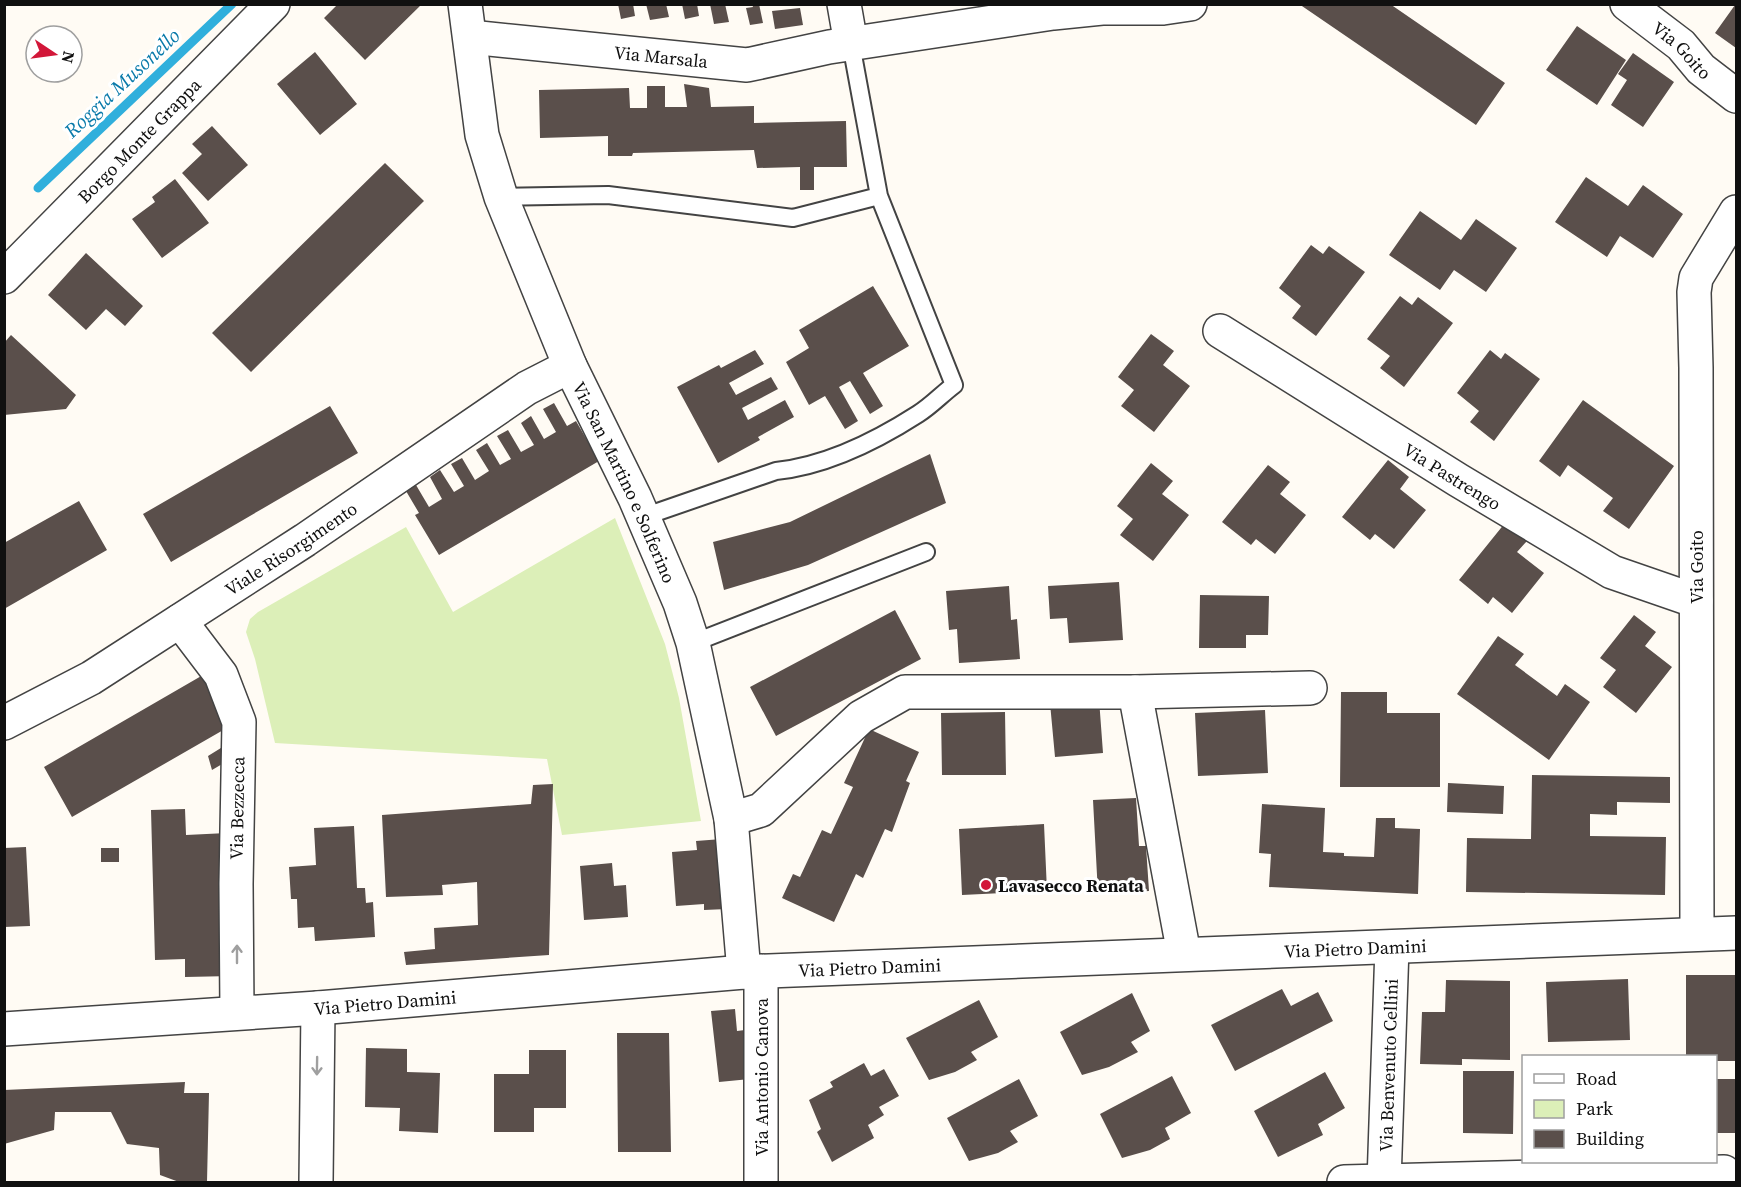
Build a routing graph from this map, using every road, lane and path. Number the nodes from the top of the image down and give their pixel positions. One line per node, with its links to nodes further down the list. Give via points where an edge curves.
1 (273, 4): 13 (street, Borgo Monte Grappa)
2 (465, 4): 7 (street, Via San Martino e Solferino)
3 (844, 4): 8 (street)
4 (1627, 4): 9 (street, Via Goito, via 1681,45 1701,69)
5 (1177, 6): 6 (street, Via Marsala)
6 (1083, 7): 8 (street, Via Marsala)
7 (470, 37): 8 (street, Via Marsala, via 747,65); 11 (street, Via San Martino e Solferino, via 482,135)
8 (851, 44): 10 (lane)
9 (1737, 96)
10 (879, 196): 11 (lane, via 793,218 608,195); 16 (lane, via 954,385 918,414 849,452 797,469 776,471)
11 (501, 197): 15 (street, Via San Martino e Solferino)
12 (1737, 212): 18 (street, Via Goito, via 1696,278 1694,292)
13 (4, 277)
14 (1220, 331): 18 (street, Via Pastrengo, via 1612,572)
15 (570, 366): 16 (street, Via San Martino e Solferino); 19 (street, Viale Risorgimento, via 527,388)
16 (643, 517): 20 (street, Via San Martino e Solferino)
17 (926, 552): 20 (lane)
18 (1696, 602): 26 (street, Via Goito)
19 (180, 621): 23 (street, Viale Risorgimento, via 91,678); 31 (street, Via Bezzecca, one-way to 19, via 239,722 221,675)
20 (693, 643): 24 (street, Via San Martino e Solferino)
21 (1310, 688): 22 (street)
22 (1135, 692): 24 (street, via 905,692 861,717 761,810); 28 (street)
23 (4, 723)
24 (731, 819): 29 (street, Via San Martino e Solferino)
25 (1737, 933): 26 (street, Via Pietro Damini)
26 (1697, 934): 27 (street, Via Pietro Damini)
27 (1392, 948): 28 (street, Via Pietro Damini); 37 (street, Via Benvenuto Cellini)
28 (1184, 954): 29 (street, Via Pietro Damini)
29 (752, 971): 30 (street, Via Pietro Damini); 35 (street, Via Antonio Canova)
30 (318, 1008): 31 (street, Via Pietro Damini); 34 (street, one-way to 34)
31 (237, 1012): 32 (street, Via Pietro Damini)
32 (4, 1029)
33 (1724, 1172): 37 (street)
34 (316, 1182)
35 (761, 1182)
36 (1344, 1182): 37 (street)
37 (1384, 1182)

